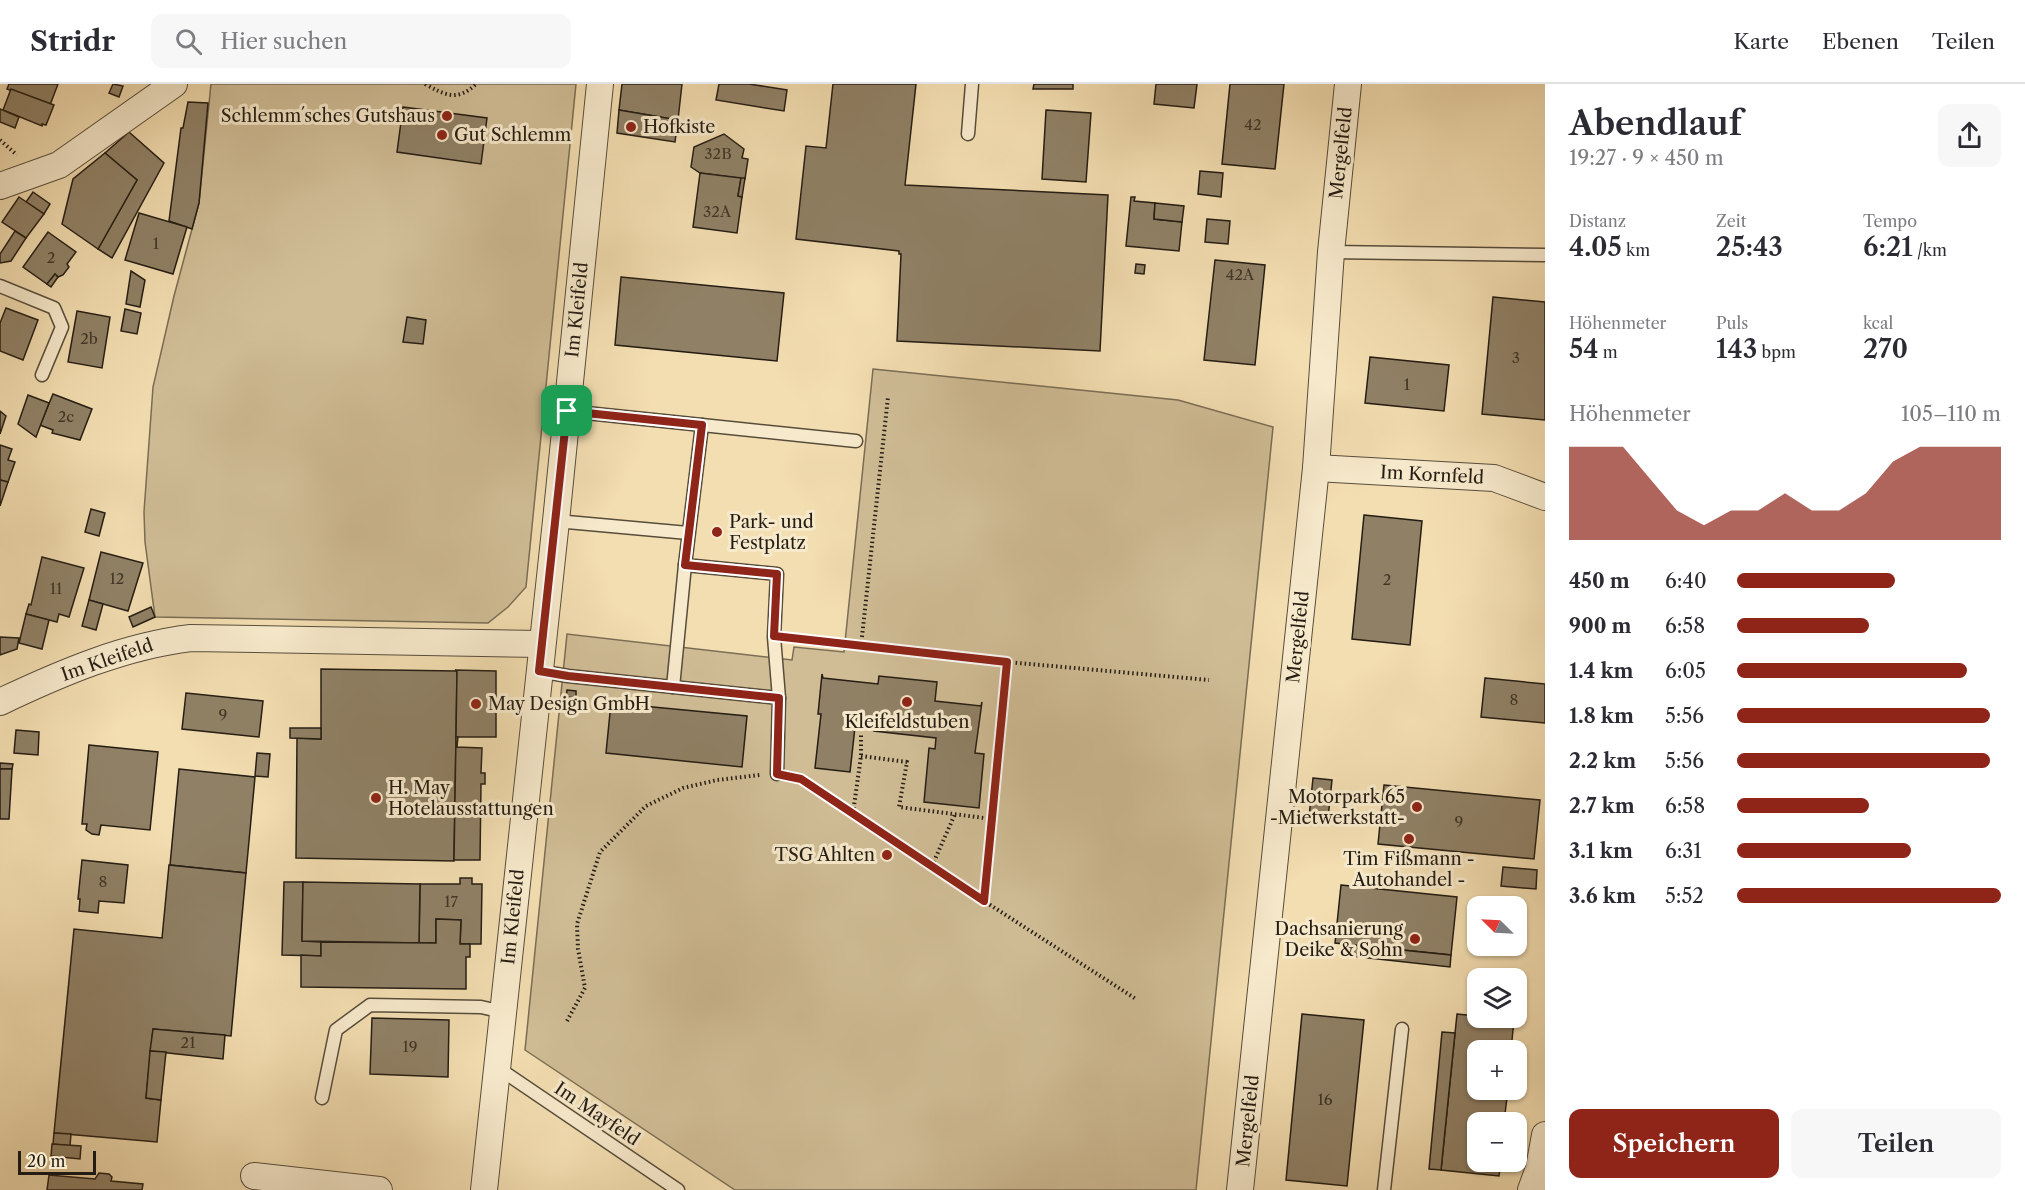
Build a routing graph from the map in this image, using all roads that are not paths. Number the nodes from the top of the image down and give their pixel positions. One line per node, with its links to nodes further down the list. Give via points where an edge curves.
1 (174, 84): 6 (street, via 59,165)
2 (600, 84): 11 (street, Im Kleifeld)
3 (972, 84): 5 (lane)
4 (1348, 84): 7 (street, Mergelfeld)
5 (968, 134)
6 (0, 186)
7 (1330, 252): 8 (lane); 14 (street, Mergelfeld)
8 (1545, 255)
9 (0, 286): 10 (lane, via 54,308 62,327)
10 (42, 375)
11 (567, 411): 12 (lane); 16 (street, Im Kleifeld)
12 (702, 425): 13 (lane); 17 (lane)
13 (856, 441)
14 (1316, 468): 15 (street, Im Kornfeld, via 1494,478); 34 (street, Mergelfeld)
15 (1545, 497)
16 (556, 521): 17 (lane); 19 (street, Im Kleifeld)
17 (688, 533): 18 (lane)
18 (685, 565): 21 (lane); 22 (lane, via 777,574 774,636)
19 (542, 644): 20 (street, Im Kleifeld); 23 (street, Im Kleifeld, via 191,638 143,645 113,655)
20 (539, 671): 21 (lane); 25 (street, Im Kleifeld)
21 (673, 687): 22 (lane)
22 (779, 698): 24 (lane)
23 (0, 702)
24 (777, 774)
25 (503, 1012): 27 (street, Im Kleifeld); 28 (lane, via 480,1007 370,1005 336,1030)
26 (1402, 1029): 35 (lane)
27 (497, 1067): 32 (street, Im Kleifeld); 33 (lane, Im Mayfeld)
28 (322, 1098)
29 (1545, 1134): 36 (street)
30 (254, 1176): 31 (street)
31 (379, 1190)
32 (484, 1190)
33 (678, 1190)
34 (1240, 1190)
35 (1384, 1190)
36 (1531, 1190)

